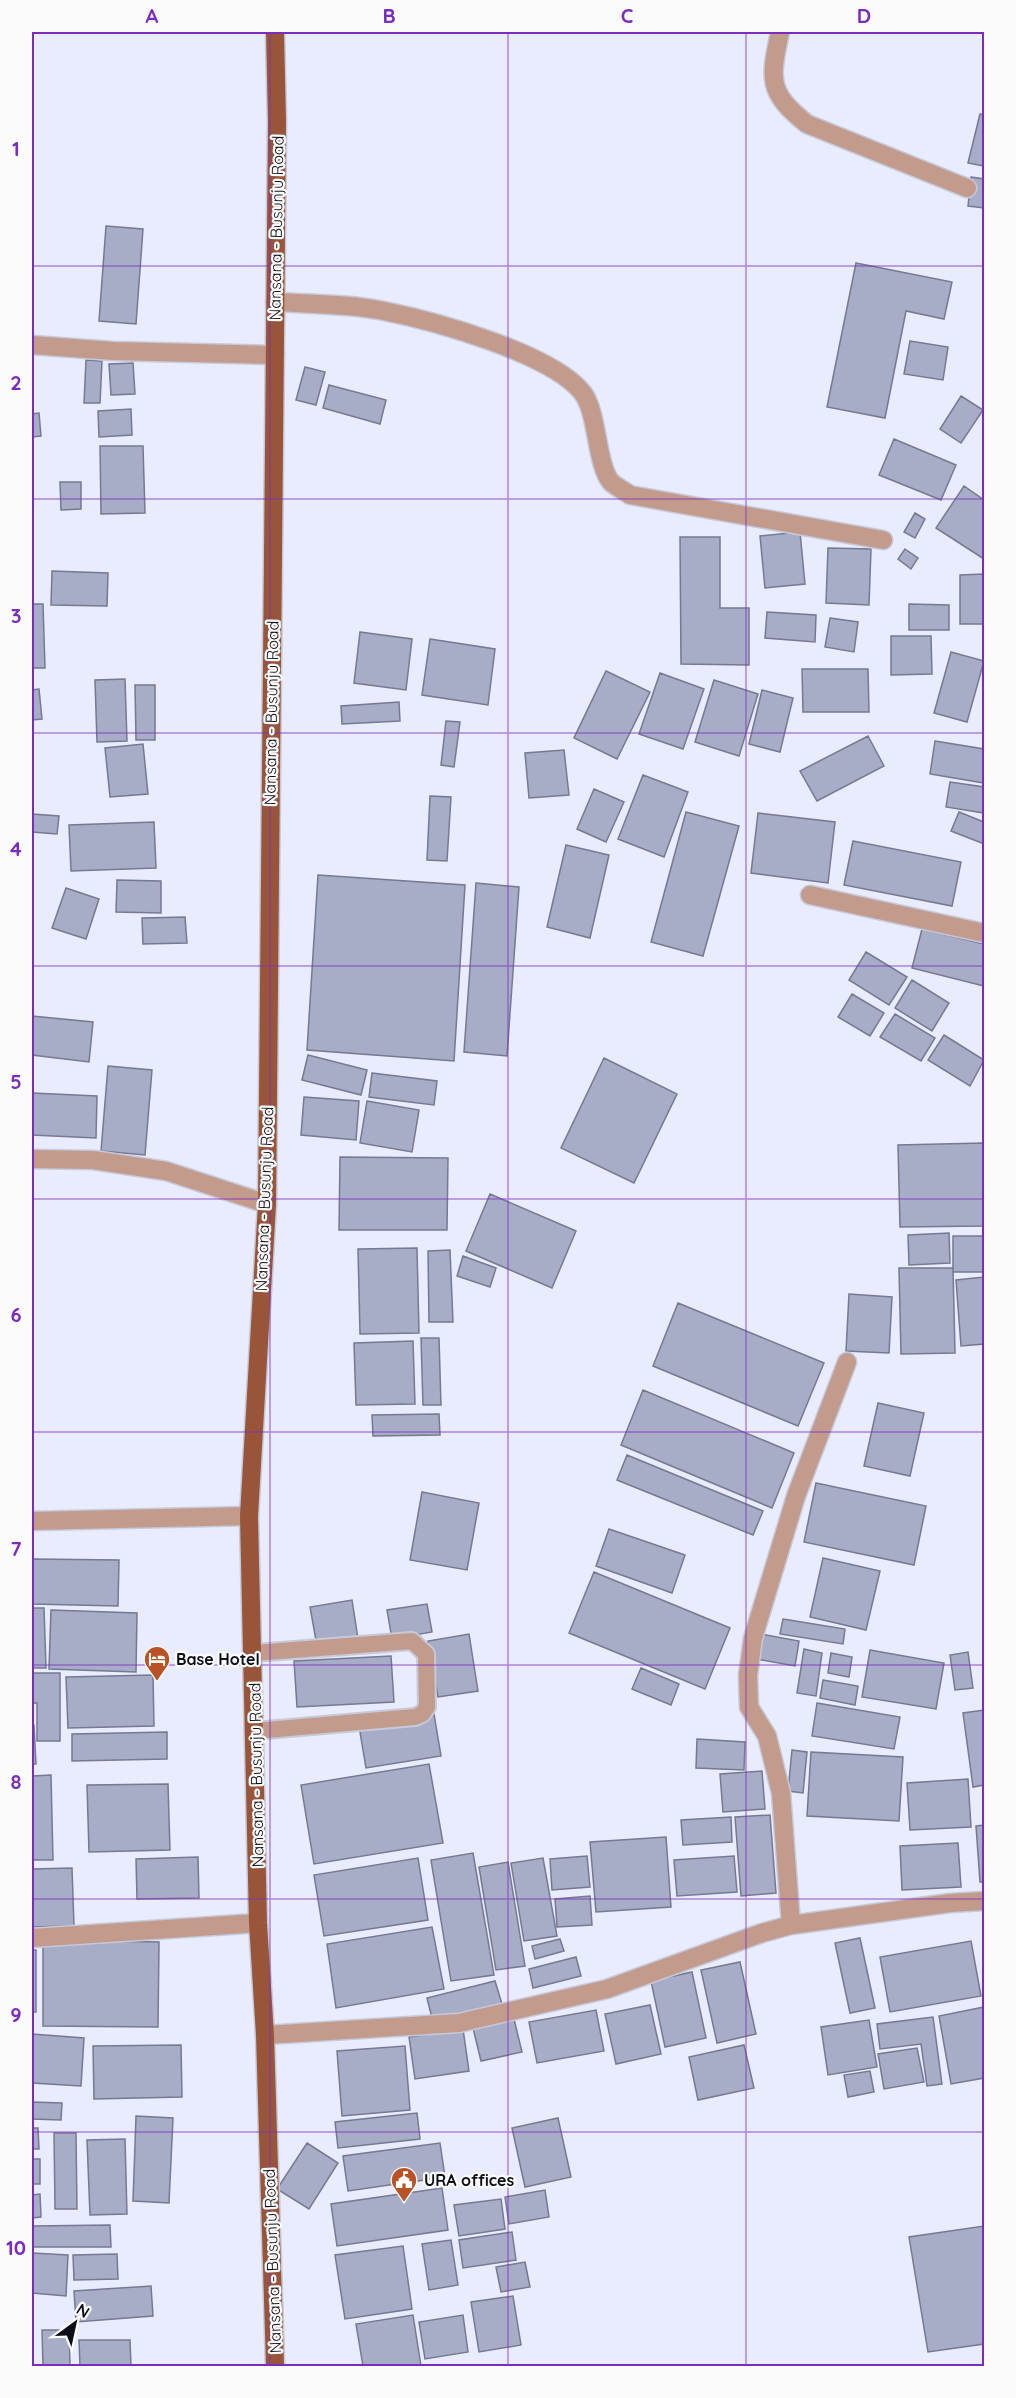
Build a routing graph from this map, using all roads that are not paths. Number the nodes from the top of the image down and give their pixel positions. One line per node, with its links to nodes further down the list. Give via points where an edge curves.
1 (275, 32): 4 (main road, Nansana - Busunju Road)
2 (780, 32): 3 (street, via 773,64 776,93 790,111 807,124)
3 (967, 188)
4 (275, 302): 6 (main road, Nansana - Busunju Road); 7 (street, via 383,310 516,351 563,374 583,393 611,482 630,495)
5 (32, 345): 6 (street)
6 (275, 355): 11 (main road, Nansana - Busunju Road)
7 (883, 540)
8 (810, 895): 9 (street)
9 (984, 933)
10 (32, 1159): 11 (street, via 93,1160 166,1171)
11 (267, 1204): 13 (main road, Nansana - Busunju Road)
12 (847, 1362): 19 (street, via 796,1496 753,1638 748,1675 749,1707 767,1736 781,1793)
13 (249, 1516): 14 (street); 15 (main road, Nansana - Busunju Road)
14 (32, 1521)
15 (253, 1653): 16 (main road, Nansana - Busunju Road); 16 (lane, via 412,1641 426,1654 427,1707 422,1714)
16 (255, 1731): 18 (main road, Nansana - Busunju Road)
17 (984, 1901): 19 (street)
18 (258, 1923): 20 (street); 21 (main road, Nansana - Busunju Road)
19 (791, 1925): 21 (street, via 607,1989 459,2023)
20 (32, 1938)
21 (265, 2035): 22 (main road, Nansana - Busunju Road)
22 (275, 2367)

